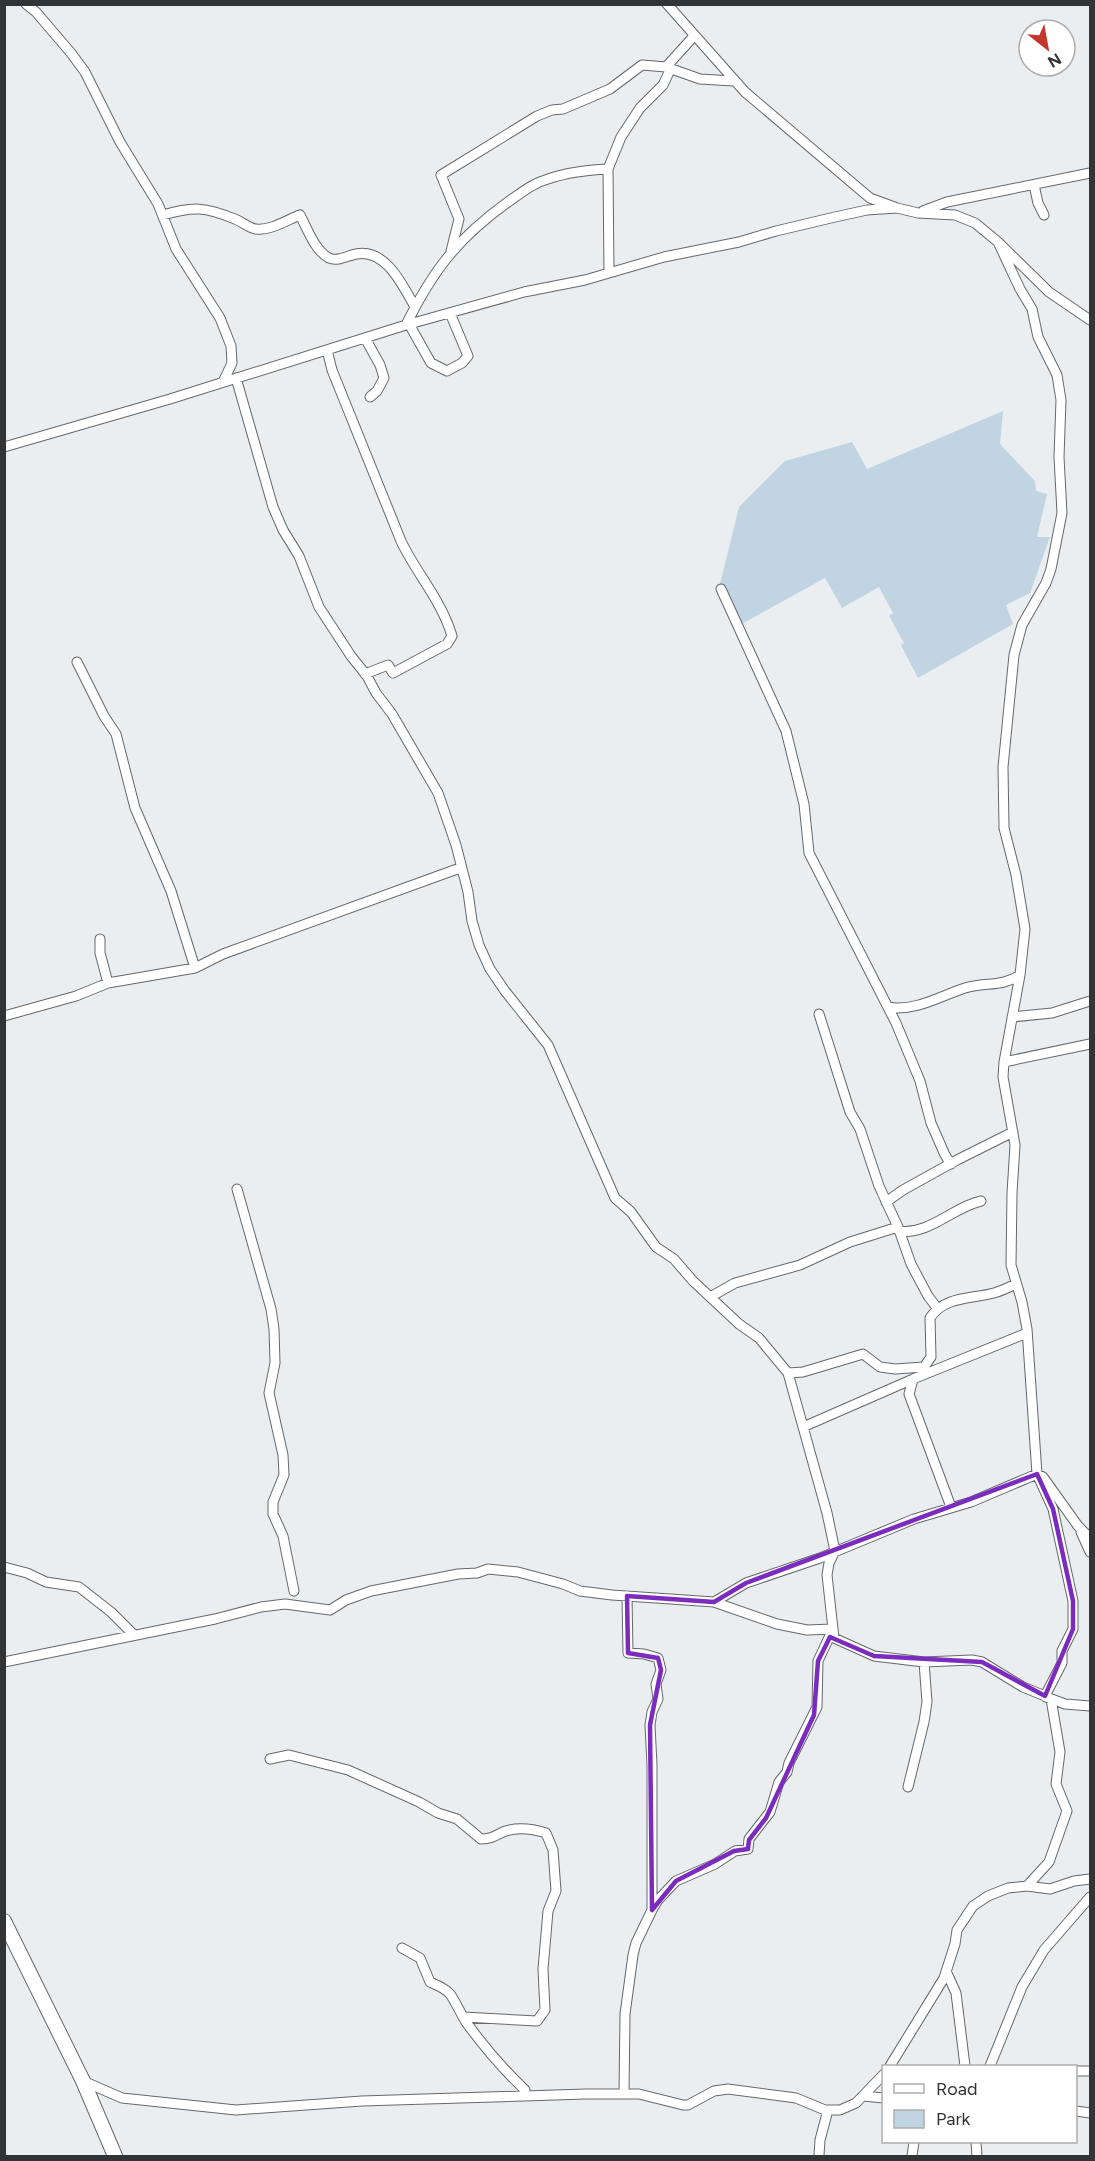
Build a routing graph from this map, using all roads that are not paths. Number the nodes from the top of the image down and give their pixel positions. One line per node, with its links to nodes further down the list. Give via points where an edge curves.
1 (26, 4): 12 (street, via 85,72)
2 (667, 4): 3 (street)
3 (694, 36): 4 (street); 5 (street)
4 (668, 68): 5 (street, via 700,79); 6 (street, via 663,85 640,108 621,137); 14 (street, via 642,65 618,85 537,116 441,175 459,219)
5 (733, 81): 9 (street, via 849,182 870,198)
6 (608, 169): 14 (street, via 578,171 536,184 483,220); 15 (street)
7 (1090, 173): 8 (street)
8 (1034, 185): 10 (street, via 947,202); 11 (street)
9 (897, 208): 10 (street); 15 (street, via 835,217 664,256)
10 (918, 213): 13 (street, via 967,219)
11 (1044, 214)
12 (163, 215): 16 (street, via 203,209 257,230 300,215 323,253 339,260 358,253 376,257 395,274); 23 (street, via 176,249 220,318 231,346 232,363)
13 (998, 242): 18 (street, via 1049,292); 32 (street, via 1032,309 1038,337 1057,375 1061,400 1062,513 1051,569 1022,625 1014,655 1003,767 1004,828 1025,920)
14 (451, 251): 16 (street)
15 (609, 273): 17 (street)
16 (415, 307): 19 (street)
17 (450, 313): 19 (street); 19 (street, via 468,356 447,370 431,363)
18 (1090, 320)
19 (408, 325): 20 (street)
20 (365, 338): 21 (street); 24 (street, via 384,378)
21 (327, 350): 22 (street); 28 (street, via 401,541 433,593 452,636 447,644 393,673 388,665)
22 (236, 378): 23 (street); 28 (street, via 283,530 299,556 320,607)
23 (224, 382): 25 (street)
24 (370, 397)
25 (4, 447)
26 (722, 589): 35 (street, via 786,731 804,804 809,854)
27 (77, 662): 31 (street, via 116,734 135,808 171,891)
28 (365, 674): 29 (street, via 438,793)
29 (460, 868): 31 (street, via 223,954); 48 (street, via 479,945 490,969 548,1046 615,1198 631,1212 656,1247 674,1259)
30 (100, 939): 33 (street)
31 (195, 968): 33 (street)
32 (1020, 975): 35 (street, via 1001,984 966,988 906,1008); 38 (street)
33 (108, 983): 37 (street)
34 (1090, 1001): 38 (street, via 1052,1013)
35 (888, 1007): 42 (street, via 920,1081 931,1123)
36 (819, 1014): 45 (street, via 850,1112)
37 (4, 1016)
38 (1012, 1017): 40 (street)
39 (1090, 1044): 40 (street)
40 (1004, 1062): 41 (street)
41 (1013, 1132): 42 (street); 47 (street, via 1010,1255)
42 (951, 1164): 45 (street)
43 (237, 1189): 61 (street, via 274,1329 275,1363 269,1394 284,1475 273,1502 273,1514 283,1536)
44 (981, 1201): 46 (street, via 969,1203 910,1233)
45 (886, 1202): 46 (street)
46 (898, 1229): 48 (street, via 850,1242 800,1265 735,1283); 49 (street, via 911,1264)
47 (1016, 1284): 49 (street, via 995,1293 954,1300); 50 (street)
48 (711, 1296): 51 (street, via 759,1338)
49 (938, 1309): 51 (street, via 930,1318 931,1357 924,1366 880,1367 863,1354)
50 (1027, 1333): 52 (street); 54 (street)
51 (788, 1373): 53 (street)
52 (913, 1379): 53 (street); 55 (street, via 909,1394)
53 (802, 1427): 58 (street)
54 (1037, 1474): 55 (street); 56 (street); 68 (street, via 1053,1509 1073,1601 1073,1629)
55 (951, 1507): 58 (street)
56 (1078, 1526): 57 (street); 59 (street)
57 (1090, 1538)
58 (835, 1551): 63 (street, via 746,1583); 64 (street, via 827,1575)
59 (1090, 1552)
60 (4, 1567): 65 (street, via 46,1582 79,1587)
61 (294, 1591)
62 (627, 1596): 63 (street); 65 (street, via 580,1591 518,1572 488,1569 371,1591 330,1610 285,1604); 75 (street, via 628,1653 658,1658 661,1670 650,1725)
63 (714, 1602): 64 (street, via 777,1624 807,1630)
64 (834, 1629): 67 (street, via 834,1638 874,1656); 75 (street, via 818,1660 819,1690 814,1714 788,1772 779,1782 770,1812 750,1839 748,1849 735,1851 676,1881)
65 (133, 1634): 66 (street)
66 (4, 1662)
67 (924, 1662): 68 (street, via 982,1662); 71 (street, via 927,1702)
68 (1048, 1697): 69 (street, via 1065,1704); 73 (street, via 1060,1752 1056,1784 1067,1811 1049,1862)
69 (1090, 1706)
70 (270, 1759): 79 (street, via 288,1755 348,1770 457,1819 481,1839 493,1839 515,1829 546,1833 553,1850 556,1891 547,1919 545,2010 537,2021)
71 (908, 1787)
72 (1090, 1879): 73 (street, via 1050,1889)
73 (1027, 1886): 78 (street, via 999,1891 973,1906 957,1930)
74 (1090, 1897): 82 (street, via 1044,1950 1022,1987)
75 (652, 1910): 86 (street, via 633,1955 625,2014)
76 (4, 1920): 84 (street)
77 (402, 1948): 79 (street, via 420,1958 430,1982 451,1995)
78 (946, 1971): 80 (street); 81 (street, via 956,1993)
79 (463, 2017): 85 (street)
80 (892, 2065)
81 (965, 2065)
82 (991, 2065)
83 (882, 2076): 87 (street)
84 (83, 2080): 86 (street, via 123,2098 236,2110 362,2101); 91 (street)
85 (525, 2090)
86 (624, 2093): 89 (street, via 688,2105 714,2091 728,2089 796,2098)
87 (863, 2096): 88 (street); 89 (street, via 849,2108)
88 (882, 2098)
89 (828, 2110): 90 (street)
90 (819, 2155)
91 (115, 2157)

